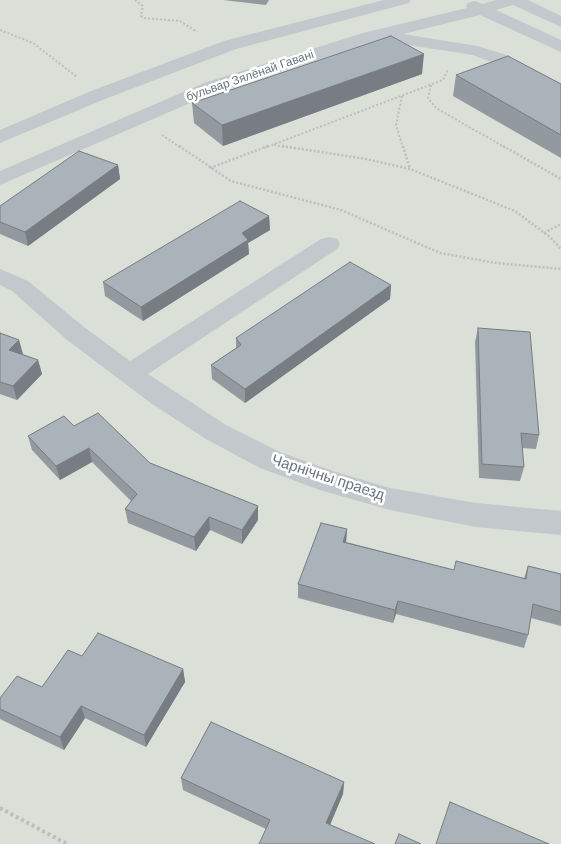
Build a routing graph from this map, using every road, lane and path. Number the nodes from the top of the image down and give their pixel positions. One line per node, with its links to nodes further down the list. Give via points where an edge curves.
1 (135, 0): 9 (path, via 143,6 143,18 180,22)
2 (403, 0): 6 (street)
3 (462, 0): 5 (street)
4 (514, 0): 5 (street, бульвар Зялёнай Гавані); 7 (street)
5 (481, 10): 10 (street, бульвар Зялёнай Гавані); 12 (street)
6 (337, 15): 10 (street); 15 (street, via 230,45)
7 (561, 22)
8 (0, 30): 15 (path, via 33,43)
9 (202, 35)
10 (369, 36): 11 (street); 18 (street, бульвар Зялёнай Гавані, via 210,87)
11 (458, 47): 13 (path, via 443,80); 14 (street, via 500,59)
12 (561, 47)
13 (431, 84): 16 (path); 25 (path, via 428,98 436,108)
14 (561, 91)
15 (98, 95): 17 (street)
16 (402, 96): 21 (path); 23 (path, via 396,125)
17 (73, 106): 19 (street); 20 (street)
18 (137, 118): 19 (street, бульвар Зялёнай Гавані); 22 (path)
19 (111, 129): 24 (street, бульвар Зялёнай Гавані)
20 (0, 137)
21 (273, 145): 22 (path); 23 (path)
22 (209, 168): 30 (path, via 231,181 341,210 440,253 496,263)
23 (410, 169): 27 (path, via 515,211)
24 (0, 179)
25 (561, 179)
26 (561, 224): 27 (path)
27 (544, 233): 29 (path)
28 (328, 244): 32 (street)
29 (561, 249)
30 (561, 269)
31 (0, 276): 32 (street, Чарнічны праезд, via 20,286)
32 (130, 373): 33 (street, Чарнічны праезд, via 216,432 270,460 330,482 390,499 476,515)
33 (561, 523)
34 (0, 808): 35 (path)
35 (67, 844)

